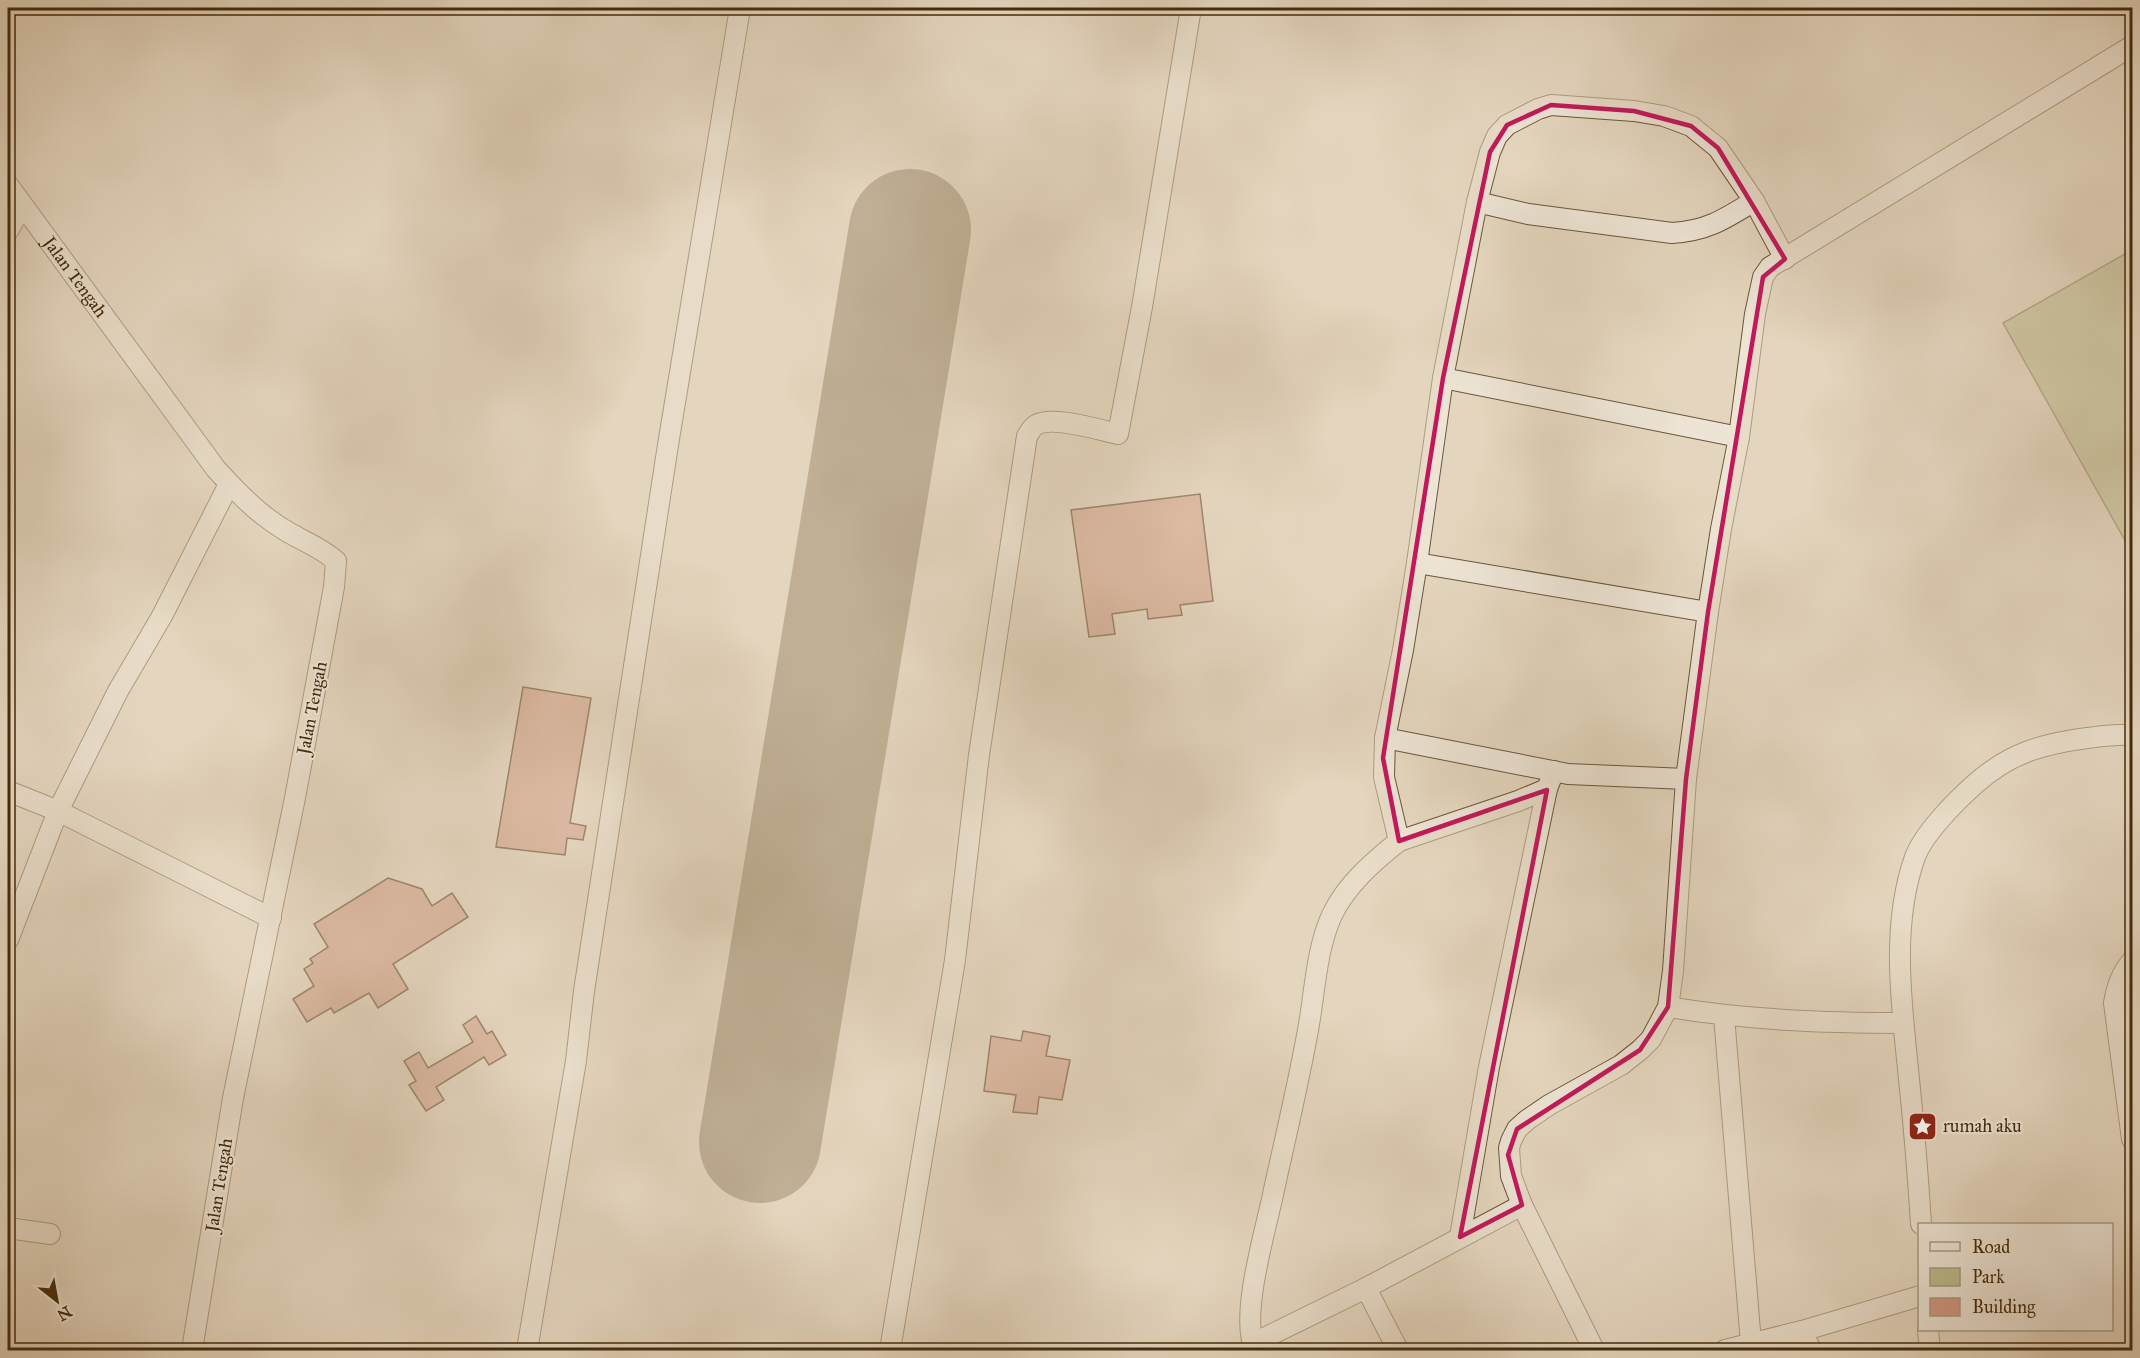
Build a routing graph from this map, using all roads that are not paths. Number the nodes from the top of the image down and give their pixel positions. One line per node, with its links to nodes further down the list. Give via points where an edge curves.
1 (740, 8): 41 (street, via 668,445 576,1061)
2 (1191, 8): 42 (street, via 1118,434 1055,421 1033,426 1028,436 979,755 955,960)
3 (2133, 46): 9 (street)
4 (8, 185): 7 (street, Jalan Tengah)
5 (1754, 201): 6 (street, via 1709,227 1689,232 1528,214); 6 (street, via 1718,148 1691,126 1634,111 1551,105 1507,125 1497,136); 9 (street)
6 (1477, 202): 10 (street)
7 (22, 206): 8 (street); 12 (street, Jalan Tengah)
8 (8, 231)
9 (1785, 258): 11 (street, via 1763,277)
10 (1443, 378): 11 (street); 13 (street)
11 (1739, 437): 14 (street)
12 (229, 484): 20 (street); 22 (street, Jalan Tengah, via 255,510 336,561)
13 (1417, 563): 14 (street); 16 (street)
14 (1708, 612): 17 (street)
15 (2133, 735): 27 (street, via 2058,742 2026,750 1988,773 1935,826 1916,855 1902,916)
16 (1385, 738): 18 (street); 21 (street, via 1384,777)
17 (1686, 779): 18 (street, via 1595,776); 25 (street)
18 (1551, 780): 21 (street, via 1518,801); 33 (street, via 1489,1067)
19 (8, 792): 20 (street)
20 (58, 811): 22 (street); 23 (street)
21 (1399, 841): 39 (street, via 1346,892 1333,913 1323,942 1255,1275 1250,1322)
22 (271, 918): 40 (street, Jalan Tengah, via 233,1098)
23 (8, 940)
24 (2133, 961): 28 (street, via 2117,985 2114,1003)
25 (1668, 1007): 26 (street); 29 (street, via 1651,1039 1640,1050 1518,1129 1510,1141 1508,1155)
26 (1724, 1016): 27 (street, via 1814,1023); 38 (street)
27 (1903, 1023): 30 (street)
28 (2133, 1139)
29 (1522, 1205): 33 (street); 44 (street)
30 (1921, 1223)
31 (8, 1228): 32 (street)
32 (50, 1234)
33 (1460, 1237): 34 (street)
34 (1366, 1288): 39 (street); 43 (street)
35 (1918, 1297): 36 (street)
36 (1802, 1331): 38 (street); 46 (street)
37 (1928, 1331): 47 (street)
38 (1751, 1343): 45 (street)
39 (1254, 1347)
40 (192, 1350)
41 (527, 1350)
42 (890, 1350)
43 (1398, 1350)
44 (1594, 1350)
45 (1725, 1350)
46 (1811, 1350)
47 (1930, 1350)

